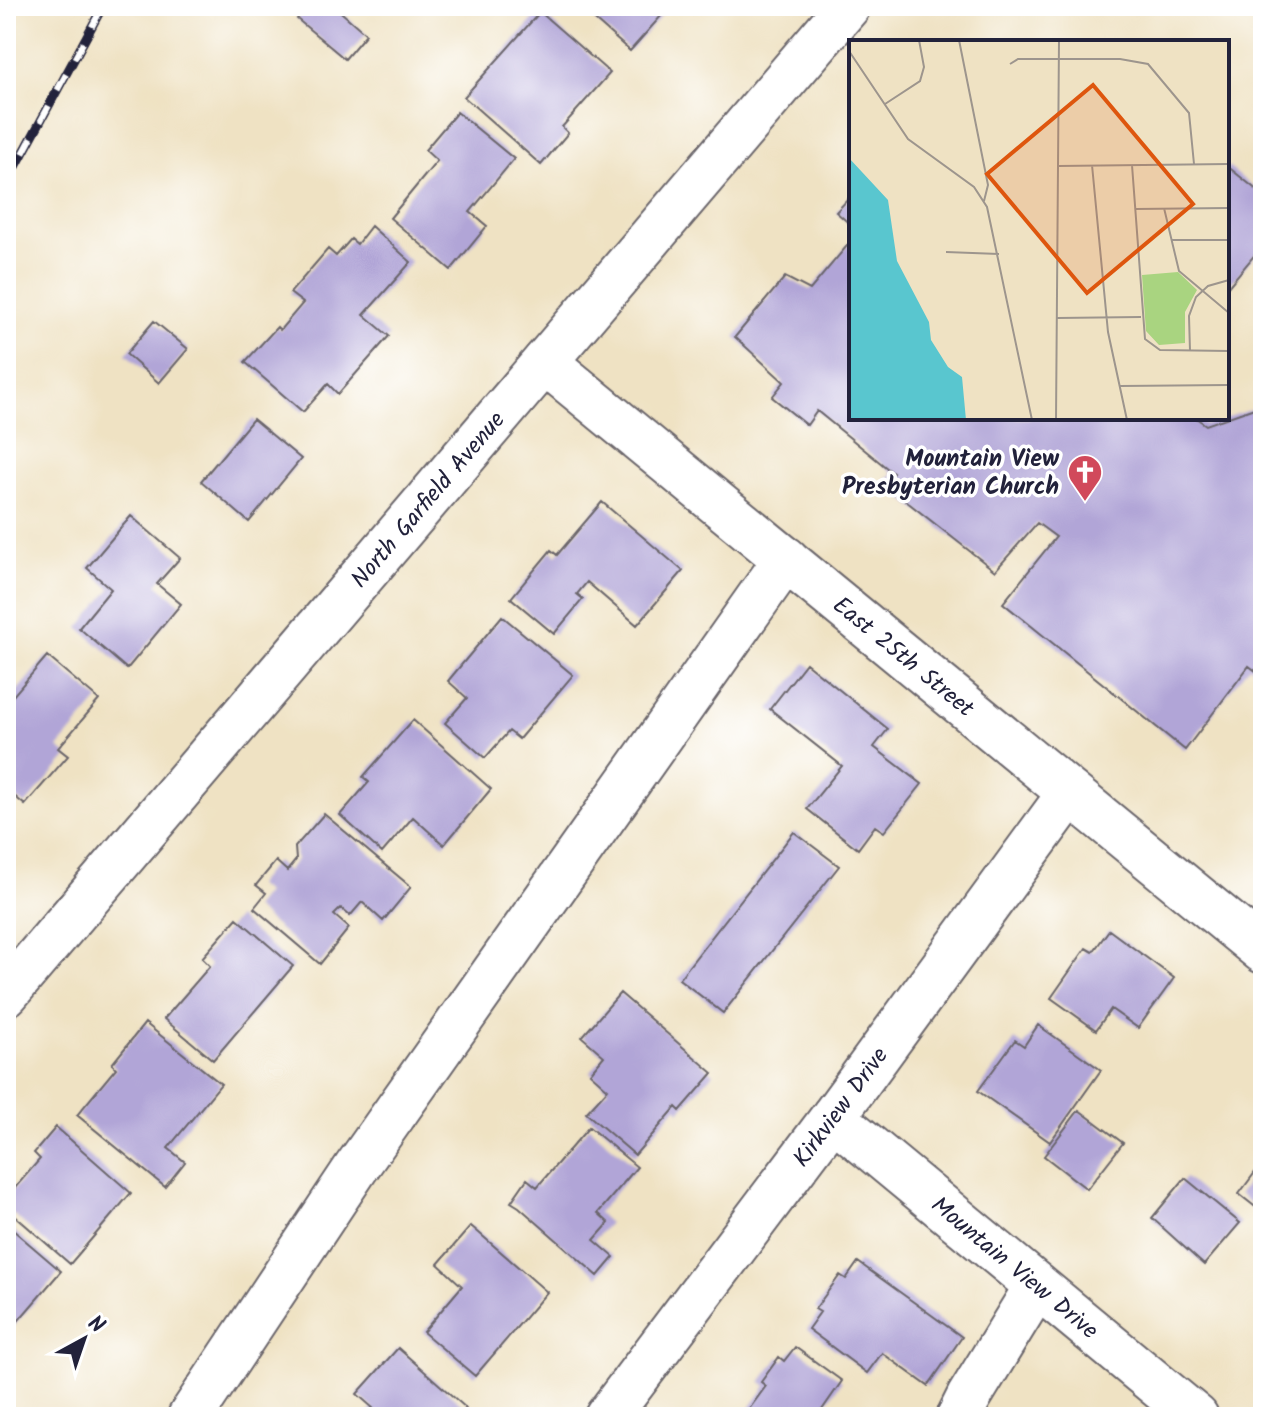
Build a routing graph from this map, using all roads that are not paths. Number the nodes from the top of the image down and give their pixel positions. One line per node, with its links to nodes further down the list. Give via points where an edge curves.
1 (848, 6): 2 (street, North Garfield Avenue)
2 (545, 362): 3 (street, East 25th Street); 6 (street, North Garfield Avenue)
3 (786, 559): 4 (street, East 25th Street); 9 (street, via 356,1168)
4 (1070, 793): 5 (street, East 25th Street); 7 (street, Kirkview Drive)
5 (1263, 951)
6 (6, 994)
7 (833, 1117): 8 (street, Mountain View Drive); 10 (street, Kirkview Drive)
8 (1037, 1286): 11 (street); 12 (street, Mountain View Drive)
9 (190, 1417)
10 (607, 1417)
11 (959, 1417)
12 (1196, 1417)

